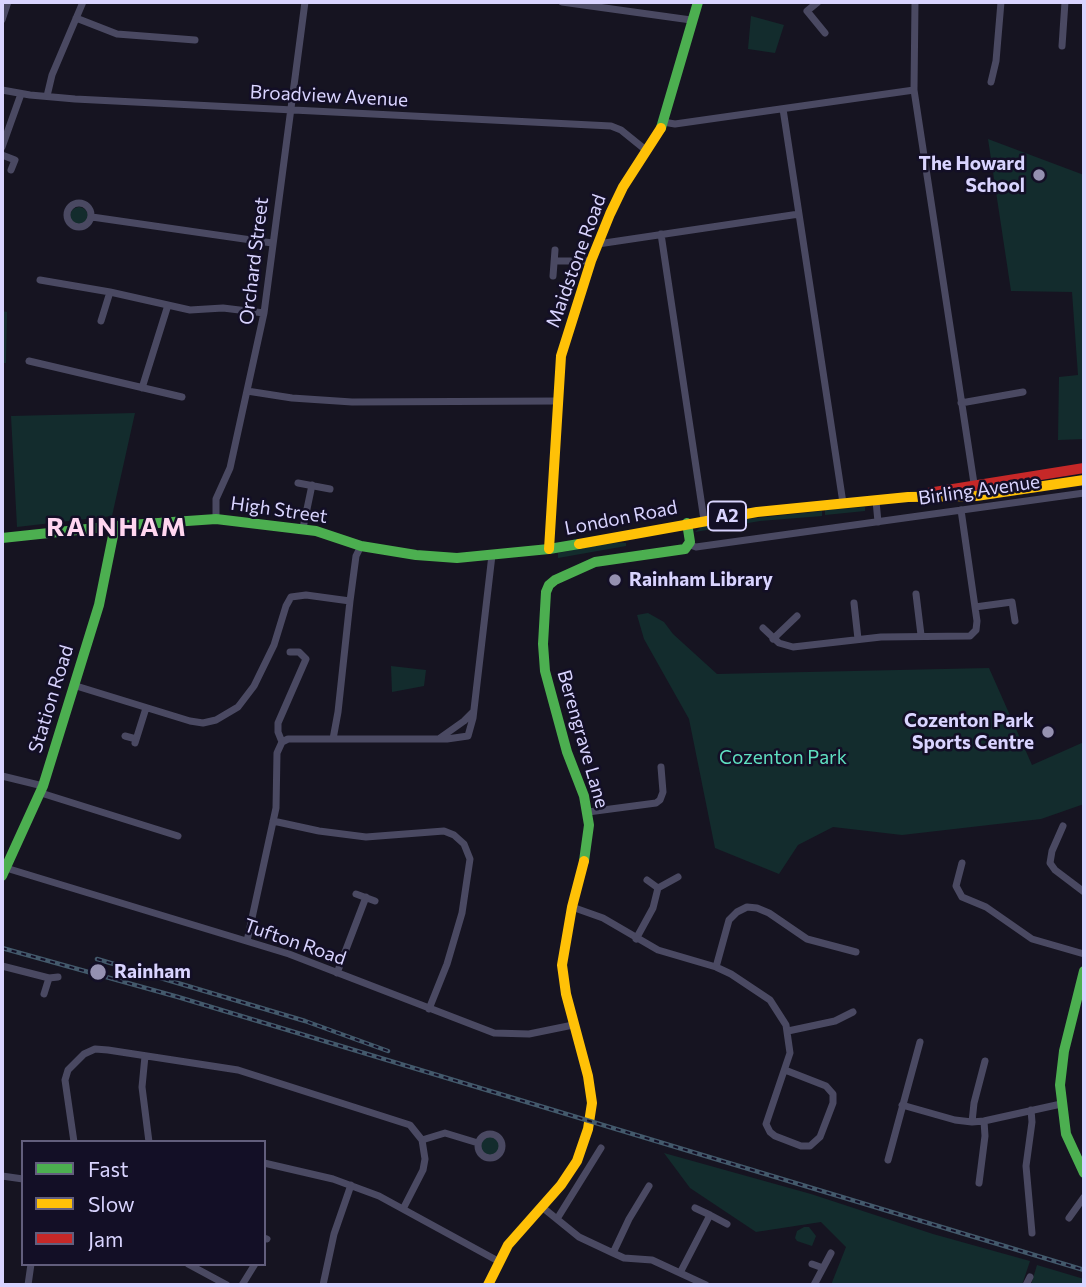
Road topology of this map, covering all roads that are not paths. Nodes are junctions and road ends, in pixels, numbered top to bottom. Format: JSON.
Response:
{"nodes":[{"id":1,"x":8,"y":2,"type":"edge"},
{"id":2,"x":83,"y":2,"type":"edge"},
{"id":3,"x":305,"y":2,"type":"edge"},
{"id":4,"x":562,"y":2,"type":"edge"},
{"id":5,"x":698,"y":2,"type":"edge"},
{"id":6,"x":818,"y":2,"type":"edge"},
{"id":7,"x":915,"y":2,"type":"edge"},
{"id":8,"x":1001,"y":2,"type":"edge"},
{"id":9,"x":1065,"y":2,"type":"edge"},
{"id":10,"x":76,"y":18,"type":"junction"},
{"id":11,"x":2,"y":20,"type":"edge"},
{"id":12,"x":691,"y":20,"type":"junction"},
{"id":13,"x":825,"y":33,"type":"dead end"},
{"id":14,"x":195,"y":40,"type":"dead end"},
{"id":15,"x":1062,"y":46,"type":"dead end"},
{"id":16,"x":991,"y":82,"type":"dead end"},
{"id":17,"x":2,"y":90,"type":"edge"},
{"id":18,"x":914,"y":90,"type":"junction"},
{"id":19,"x":22,"y":94,"type":"junction"},
{"id":20,"x":47,"y":96,"type":"junction"},
{"id":21,"x":783,"y":109,"type":"junction"},
{"id":22,"x":289,"y":110,"type":"junction"},
{"id":23,"x":663,"y":122,"type":"junction"},
{"id":24,"x":2,"y":147,"type":"edge"},
{"id":25,"x":647,"y":151,"type":"junction"},
{"id":26,"x":2,"y":155,"type":"edge"},
{"id":27,"x":12,"y":170,"type":"dead end"},
{"id":28,"x":799,"y":214,"type":"junction"},
{"id":29,"x":92,"y":217,"type":"dead end"},
{"id":30,"x":661,"y":234,"type":"junction"},
{"id":31,"x":272,"y":243,"type":"junction"},
{"id":32,"x":598,"y":244,"type":"junction"},
{"id":33,"x":555,"y":250,"type":"dead end"},
{"id":34,"x":555,"y":261,"type":"junction"},
{"id":35,"x":591,"y":261,"type":"junction"},
{"id":36,"x":553,"y":276,"type":"dead end"},
{"id":37,"x":45,"y":283,"type":"dead end"},
{"id":38,"x":110,"y":292,"type":"junction"},
{"id":39,"x":167,"y":305,"type":"junction"},
{"id":40,"x":264,"y":313,"type":"junction"},
{"id":41,"x":101,"y":321,"type":"dead end"},
{"id":42,"x":29,"y":361,"type":"dead end"},
{"id":43,"x":142,"y":388,"type":"junction"},
{"id":44,"x":247,"y":391,"type":"junction"},
{"id":45,"x":1023,"y":393,"type":"dead end"},
{"id":46,"x":182,"y":397,"type":"dead end"},
{"id":47,"x":557,"y":401,"type":"junction"},
{"id":48,"x":961,"y":403,"type":"junction"},
{"id":49,"x":1084,"y":468,"type":"edge"},
{"id":50,"x":1084,"y":481,"type":"edge"},
{"id":51,"x":298,"y":483,"type":"dead end"},
{"id":52,"x":312,"y":485,"type":"junction"},
{"id":53,"x":330,"y":489,"type":"dead end"},
{"id":54,"x":975,"y":490,"type":"junction"},
{"id":55,"x":1084,"y":493,"type":"edge"},
{"id":56,"x":876,"y":500,"type":"junction"},
{"id":57,"x":843,"y":503,"type":"junction"},
{"id":58,"x":961,"y":510,"type":"junction"},
{"id":59,"x":216,"y":519,"type":"junction"},
{"id":60,"x":704,"y":520,"type":"junction"},
{"id":61,"x":878,"y":522,"type":"junction"},
{"id":62,"x":687,"y":523,"type":"junction"},
{"id":63,"x":115,"y":526,"type":"junction"},
{"id":64,"x":303,"y":528,"type":"junction"},
{"id":65,"x":2,"y":538,"type":"edge"},
{"id":66,"x":690,"y":545,"type":"junction"},
{"id":67,"x":361,"y":546,"type":"junction"},
{"id":68,"x":549,"y":549,"type":"junction"},
{"id":69,"x":492,"y":555,"type":"junction"},
{"id":70,"x":549,"y":585,"type":"joint"},
{"id":71,"x":1011,"y":593,"type":"dead end"},
{"id":72,"x":916,"y":594,"type":"dead end"},
{"id":73,"x":350,"y":601,"type":"junction"},
{"id":74,"x":1012,"y":602,"type":"junction"},
{"id":75,"x":854,"y":603,"type":"dead end"},
{"id":76,"x":975,"y":607,"type":"junction"},
{"id":77,"x":797,"y":616,"type":"dead end"},
{"id":78,"x":1014,"y":621,"type":"dead end"},
{"id":79,"x":762,"y":628,"type":"dead end"},
{"id":80,"x":921,"y":635,"type":"junction"},
{"id":81,"x":773,"y":639,"type":"junction"},
{"id":82,"x":858,"y":639,"type":"junction"},
{"id":83,"x":290,"y":652,"type":"dead end"},
{"id":84,"x":73,"y":685,"type":"junction"},
{"id":85,"x":146,"y":708,"type":"junction"},
{"id":86,"x":473,"y":711,"type":"junction"},
{"id":87,"x":125,"y":736,"type":"dead end"},
{"id":88,"x":440,"y":738,"type":"junction"},
{"id":89,"x":333,"y":739,"type":"junction"},
{"id":90,"x":282,"y":742,"type":"junction"},
{"id":91,"x":651,"y":768,"type":"dead end"},
{"id":92,"x":2,"y":776,"type":"edge"},
{"id":93,"x":42,"y":790,"type":"junction"},
{"id":94,"x":588,"y":812,"type":"junction"},
{"id":95,"x":273,"y":821,"type":"junction"},
{"id":96,"x":1063,"y":826,"type":"dead end"},
{"id":97,"x":178,"y":836,"type":"dead end"},
{"id":98,"x":962,"y":863,"type":"dead end"},
{"id":99,"x":3,"y":871,"type":"edge"},
{"id":100,"x":678,"y":877,"type":"dead end"},
{"id":101,"x":647,"y":880,"type":"dead end"},
{"id":102,"x":658,"y":888,"type":"junction"},
{"id":103,"x":1084,"y":892,"type":"edge"},
{"id":104,"x":356,"y":894,"type":"dead end"},
{"id":105,"x":366,"y":897,"type":"junction"},
{"id":106,"x":375,"y":901,"type":"dead end"},
{"id":107,"x":572,"y":907,"type":"junction"},
{"id":108,"x":636,"y":939,"type":"junction"},
{"id":109,"x":247,"y":941,"type":"junction"},
{"id":110,"x":856,"y":953,"type":"dead end"},
{"id":111,"x":1084,"y":954,"type":"edge"},
{"id":112,"x":2,"y":966,"type":"edge"},
{"id":113,"x":716,"y":967,"type":"junction"},
{"id":114,"x":1084,"y":971,"type":"edge"},
{"id":115,"x":337,"y":973,"type":"junction"},
{"id":116,"x":44,"y":994,"type":"dead end"},
{"id":117,"x":429,"y":1010,"type":"junction"},
{"id":118,"x":853,"y":1013,"type":"dead end"},
{"id":119,"x":573,"y":1026,"type":"junction"},
{"id":120,"x":788,"y":1031,"type":"junction"},
{"id":121,"x":920,"y":1042,"type":"dead end"},
{"id":122,"x":145,"y":1056,"type":"junction"},
{"id":123,"x":985,"y":1061,"type":"dead end"},
{"id":124,"x":785,"y":1070,"type":"junction"},
{"id":125,"x":1061,"y":1104,"type":"junction"},
{"id":126,"x":902,"y":1105,"type":"junction"},
{"id":127,"x":1031,"y":1110,"type":"junction"},
{"id":128,"x":984,"y":1121,"type":"junction"},
{"id":129,"x":972,"y":1122,"type":"junction"},
{"id":130,"x":75,"y":1140,"type":"edge"},
{"id":131,"x":149,"y":1140,"type":"edge"},
{"id":132,"x":422,"y":1140,"type":"junction"},
{"id":133,"x":478,"y":1143,"type":"dead end"},
{"id":134,"x":601,"y":1148,"type":"dead end"},
{"id":135,"x":888,"y":1160,"type":"dead end"},
{"id":136,"x":266,"y":1163,"type":"edge"},
{"id":137,"x":1084,"y":1173,"type":"edge"},
{"id":138,"x":2,"y":1176,"type":"edge"},
{"id":139,"x":21,"y":1180,"type":"edge"},
{"id":140,"x":979,"y":1183,"type":"dead end"},
{"id":141,"x":351,"y":1185,"type":"junction"},
{"id":142,"x":649,"y":1186,"type":"dead end"},
{"id":143,"x":1084,"y":1197,"type":"edge"},
{"id":144,"x":542,"y":1206,"type":"junction"},
{"id":145,"x":695,"y":1208,"type":"dead end"},
{"id":146,"x":403,"y":1209,"type":"junction"},
{"id":147,"x":710,"y":1215,"type":"junction"},
{"id":148,"x":1069,"y":1218,"type":"dead end"},
{"id":149,"x":556,"y":1219,"type":"junction"},
{"id":150,"x":727,"y":1224,"type":"dead end"},
{"id":151,"x":1032,"y":1233,"type":"dead end"},
{"id":152,"x":612,"y":1253,"type":"junction"},
{"id":153,"x":831,"y":1253,"type":"dead end"},
{"id":154,"x":498,"y":1261,"type":"junction"},
{"id":155,"x":812,"y":1264,"type":"dead end"},
{"id":156,"x":31,"y":1266,"type":"edge"},
{"id":157,"x":192,"y":1266,"type":"edge"},
{"id":158,"x":254,"y":1266,"type":"edge"},
{"id":159,"x":823,"y":1268,"type":"junction"},
{"id":160,"x":680,"y":1273,"type":"junction"},
{"id":161,"x":1030,"y":1277,"type":"dead end"},
{"id":162,"x":28,"y":1285,"type":"edge"},
{"id":163,"x":227,"y":1285,"type":"edge"},
{"id":164,"x":242,"y":1285,"type":"edge"},
{"id":165,"x":323,"y":1285,"type":"edge"},
{"id":166,"x":488,"y":1285,"type":"edge"},
{"id":167,"x":706,"y":1285,"type":"edge"},
{"id":168,"x":814,"y":1285,"type":"edge"},
{"id":169,"x":1027,"y":1285,"type":"edge"}],
"edges":[{"from":1,"to":11,"type":"street"},
{"from":2,"to":10,"type":"street"},
{"from":3,"to":22,"type":"street","name":"Orchard Street"},
{"from":4,"to":12,"type":"street"},
{"from":5,"to":12,"type":"street","name":"Maidstone Road"},
{"from":6,"to":13,"type":"street"},
{"from":7,"to":18,"type":"street"},
{"from":8,"to":16,"type":"street"},
{"from":9,"to":15,"type":"street"},
{"from":10,"to":14,"type":"street"},
{"from":10,"to":20,"type":"street"},
{"from":12,"to":23,"type":"street","name":"Maidstone Road"},
{"from":17,"to":19,"type":"street","name":"Broadview Avenue"},
{"from":18,"to":21,"type":"street"},
{"from":18,"to":48,"type":"street"},
{"from":19,"to":20,"type":"street","name":"Broadview Avenue"},
{"from":19,"to":24,"type":"street"},
{"from":20,"to":22,"type":"street","name":"Broadview Avenue"},
{"from":21,"to":23,"type":"street"},
{"from":21,"to":28,"type":"street"},
{"from":22,"to":25,"type":"street","name":"Broadview Avenue"},
{"from":22,"to":31,"type":"street","name":"Orchard Street"},
{"from":23,"to":25,"type":"street","name":"Maidstone Road"},
{"from":25,"to":32,"type":"street","name":"Maidstone Road"},
{"from":26,"to":27,"type":"street"},
{"from":28,"to":30,"type":"street"},
{"from":28,"to":57,"type":"street"},
{"from":29,"to":31,"type":"street"},
{"from":30,"to":32,"type":"street"},
{"from":30,"to":60,"type":"street"},
{"from":31,"to":40,"type":"street","name":"Orchard Street"},
{"from":32,"to":35,"type":"street","name":"Maidstone Road"},
{"from":33,"to":34,"type":"street"},
{"from":34,"to":35,"type":"street"},
{"from":34,"to":36,"type":"street"},
{"from":35,"to":47,"type":"street","name":"Maidstone Road"},
{"from":37,"to":38,"type":"street"},
{"from":38,"to":39,"type":"street"},
{"from":38,"to":41,"type":"street"},
{"from":39,"to":40,"type":"street"},
{"from":39,"to":43,"type":"street"},
{"from":40,"to":44,"type":"street","name":"Orchard Street"},
{"from":42,"to":43,"type":"street"},
{"from":43,"to":46,"type":"street"},
{"from":44,"to":47,"type":"street"},
{"from":44,"to":59,"type":"street","name":"Orchard Street"},
{"from":45,"to":48,"type":"street"},
{"from":47,"to":68,"type":"street","name":"Maidstone Road"},
{"from":48,"to":54,"type":"street"},
{"from":49,"to":54,"type":"street","name":"London Road","number":"A2"},
{"from":50,"to":54,"type":"street","name":"London Road","number":"A2"},
{"from":51,"to":52,"type":"street"},
{"from":52,"to":53,"type":"street"},
{"from":52,"to":64,"type":"street"},
{"from":54,"to":56,"type":"street","name":"London Road","number":"A2"},
{"from":55,"to":58,"type":"street","name":"Birling Avenue"},
{"from":56,"to":57,"type":"street","name":"London Road","number":"A2"},
{"from":56,"to":61,"type":"street"},
{"from":57,"to":60,"type":"street","name":"London Road","number":"A2"},
{"from":58,"to":61,"type":"street","name":"Birling Avenue"},
{"from":58,"to":76,"type":"street"},
{"from":59,"to":63,"type":"street","name":"High Street","number":"A2"},
{"from":59,"to":64,"type":"street","name":"High Street","number":"A2"},
{"from":60,"to":62,"type":"street","name":"London Road","number":"A2"},
{"from":61,"to":66,"type":"street","name":"Birling Avenue"},
{"from":62,"to":66,"type":"street"},
{"from":62,"to":68,"type":"street","name":"London Road","number":"A2"},
{"from":63,"to":65,"type":"street","name":"High Street","number":"A2"},
{"from":63,"to":84,"type":"street","name":"Station Road"},
{"from":64,"to":67,"type":"street","name":"High Street","number":"A2"},
{"from":66,"to":70,"type":"street","name":"Birling Avenue"},
{"from":67,"to":69,"type":"street","name":"High Street","number":"A2"},
{"from":67,"to":73,"type":"street"},
{"from":68,"to":69,"type":"street","name":"High Street","number":"A2"},
{"from":69,"to":86,"type":"street"},
{"from":70,"to":94,"type":"street","name":"Berengrave Lane"},
{"from":71,"to":74,"type":"street"},
{"from":72,"to":80,"type":"street"},
{"from":73,"to":85,"type":"street"},
{"from":73,"to":89,"type":"street"},
{"from":74,"to":76,"type":"street"},
{"from":74,"to":78,"type":"street"},
{"from":75,"to":82,"type":"street"},
{"from":76,"to":80,"type":"street"},
{"from":77,"to":81,"type":"street"},
{"from":79,"to":81,"type":"street"},
{"from":80,"to":82,"type":"street"},
{"from":81,"to":82,"type":"street"},
{"from":83,"to":90,"type":"street"},
{"from":84,"to":85,"type":"street"},
{"from":84,"to":93,"type":"street","name":"Station Road"},
{"from":85,"to":87,"type":"street"},
{"from":86,"to":88,"type":"street"},
{"from":86,"to":88,"type":"street"},
{"from":88,"to":89,"type":"street"},
{"from":89,"to":90,"type":"street"},
{"from":90,"to":95,"type":"street"},
{"from":91,"to":94,"type":"street"},
{"from":92,"to":93,"type":"street"},
{"from":93,"to":97,"type":"street"},
{"from":93,"to":99,"type":"street","name":"Station Road"},
{"from":94,"to":107,"type":"street","name":"Berengrave Lane"},
{"from":95,"to":109,"type":"street"},
{"from":95,"to":117,"type":"street"},
{"from":96,"to":103,"type":"street"},
{"from":98,"to":111,"type":"street"},
{"from":99,"to":109,"type":"street","name":"Tufton Road"},
{"from":100,"to":102,"type":"street"},
{"from":101,"to":102,"type":"street"},
{"from":102,"to":108,"type":"street"},
{"from":104,"to":105,"type":"street"},
{"from":105,"to":106,"type":"street"},
{"from":105,"to":115,"type":"street"},
{"from":107,"to":108,"type":"street"},
{"from":107,"to":119,"type":"street","name":"Berengrave Lane"},
{"from":108,"to":113,"type":"street"},
{"from":109,"to":115,"type":"street","name":"Tufton Road"},
{"from":110,"to":113,"type":"street"},
{"from":112,"to":116,"type":"street"},
{"from":113,"to":120,"type":"street"},
{"from":114,"to":125,"type":"street"},
{"from":115,"to":117,"type":"street","name":"Tufton Road"},
{"from":117,"to":119,"type":"street","name":"Tufton Road"},
{"from":118,"to":120,"type":"street"},
{"from":119,"to":144,"type":"street","name":"Berengrave Lane"},
{"from":120,"to":124,"type":"street"},
{"from":121,"to":126,"type":"street"},
{"from":122,"to":130,"type":"street"},
{"from":122,"to":131,"type":"street"},
{"from":122,"to":132,"type":"street"},
{"from":123,"to":129,"type":"street"},
{"from":124,"to":124,"type":"street"},
{"from":125,"to":127,"type":"street"},
{"from":125,"to":137,"type":"street"},
{"from":126,"to":129,"type":"street"},
{"from":126,"to":135,"type":"street"},
{"from":127,"to":128,"type":"street"},
{"from":127,"to":151,"type":"street"},
{"from":128,"to":129,"type":"street"},
{"from":128,"to":140,"type":"street"},
{"from":132,"to":133,"type":"street"},
{"from":132,"to":146,"type":"street"},
{"from":134,"to":149,"type":"street"},
{"from":136,"to":141,"type":"street"},
{"from":138,"to":139,"type":"street"},
{"from":141,"to":146,"type":"street"},
{"from":141,"to":165,"type":"street"},
{"from":142,"to":152,"type":"street"},
{"from":143,"to":148,"type":"street"},
{"from":144,"to":149,"type":"street"},
{"from":144,"to":154,"type":"street","name":"Berengrave Lane"},
{"from":145,"to":147,"type":"street"},
{"from":146,"to":154,"type":"street"},
{"from":147,"to":150,"type":"street"},
{"from":147,"to":160,"type":"street"},
{"from":149,"to":152,"type":"street"},
{"from":152,"to":160,"type":"street"},
{"from":153,"to":159,"type":"street"},
{"from":154,"to":166,"type":"street","name":"Berengrave Lane"},
{"from":155,"to":159,"type":"street"},
{"from":156,"to":162,"type":"street"},
{"from":157,"to":163,"type":"street"},
{"from":158,"to":164,"type":"street"},
{"from":159,"to":168,"type":"street"},
{"from":160,"to":167,"type":"street"},
{"from":161,"to":169,"type":"street"}]}
